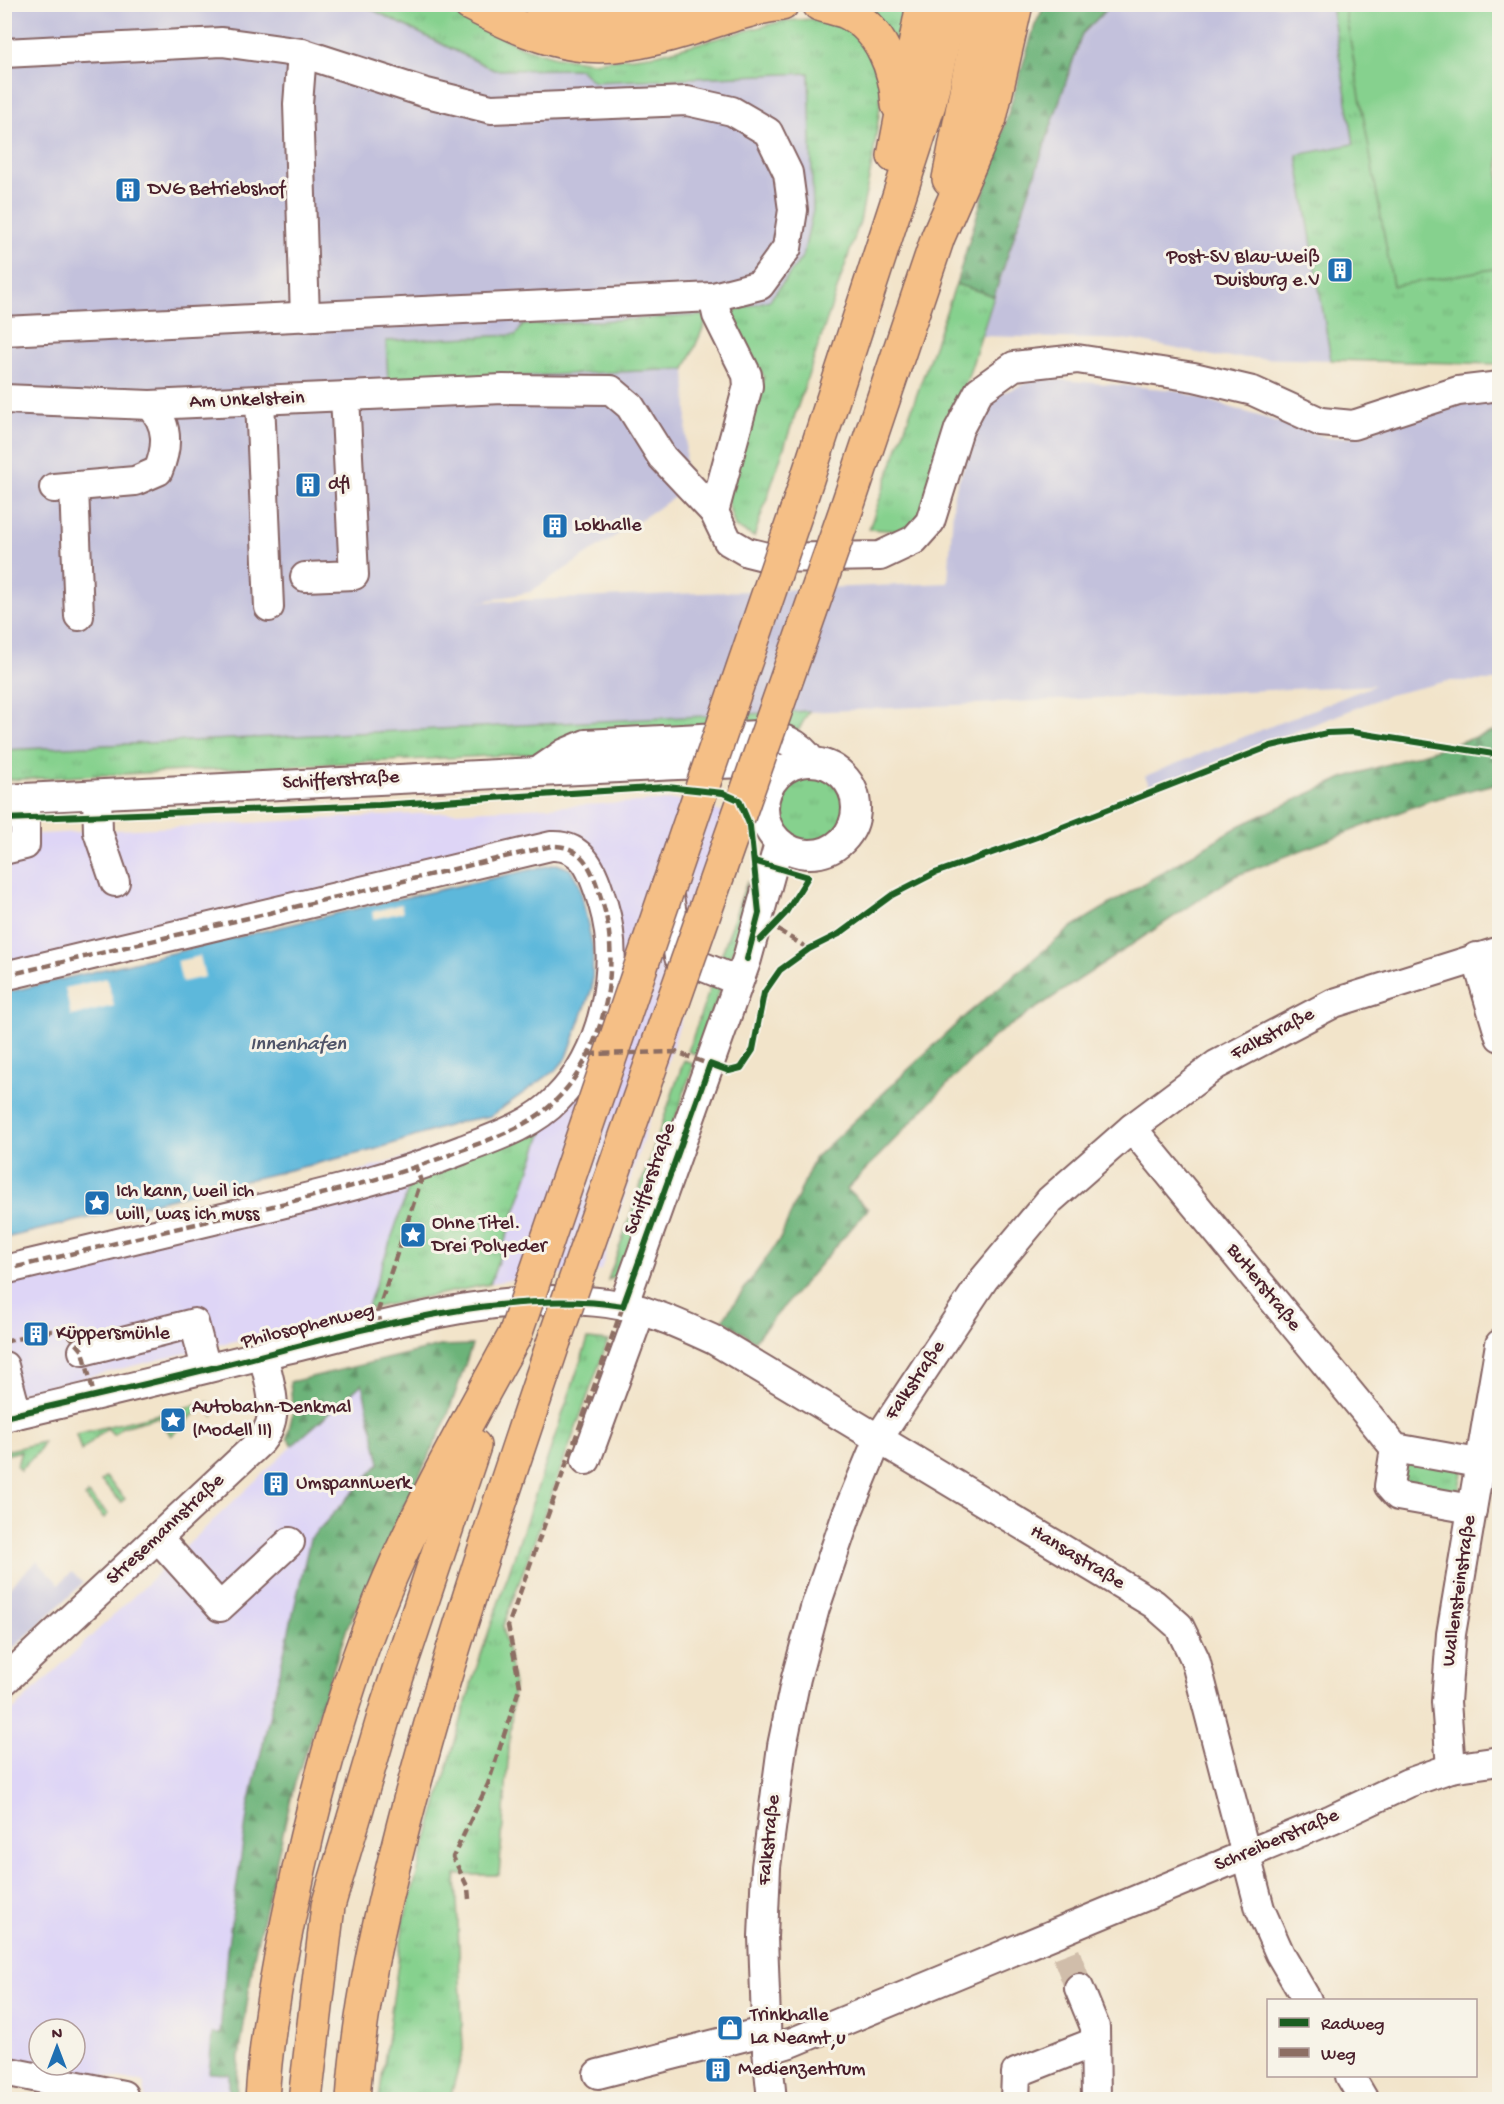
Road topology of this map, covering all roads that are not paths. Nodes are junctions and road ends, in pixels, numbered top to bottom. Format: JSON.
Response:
{"nodes":[{"id":1,"x":470,"y":4,"type":"edge"},
{"id":2,"x":540,"y":4,"type":"edge"},
{"id":3,"x":688,"y":4,"type":"edge"},
{"id":4,"x":782,"y":4,"type":"edge"},
{"id":5,"x":819,"y":4,"type":"edge"},
{"id":6,"x":923,"y":4,"type":"edge"},
{"id":7,"x":951,"y":4,"type":"edge"},
{"id":8,"x":983,"y":4,"type":"edge"},
{"id":9,"x":1017,"y":9,"type":"edge"},
{"id":10,"x":4,"y":53,"type":"edge"},
{"id":11,"x":302,"y":53,"type":"junction"},
{"id":12,"x":899,"y":128,"type":"junction"},
{"id":13,"x":938,"y":237,"type":"junction"},
{"id":14,"x":877,"y":259,"type":"junction"},
{"id":15,"x":713,"y":297,"type":"junction"},
{"id":16,"x":305,"y":317,"type":"junction"},
{"id":17,"x":4,"y":331,"type":"edge"},
{"id":18,"x":1500,"y":386,"type":"edge"},
{"id":19,"x":345,"y":396,"type":"junction"},
{"id":20,"x":4,"y":399,"type":"edge"},
{"id":21,"x":260,"y":400,"type":"junction"},
{"id":22,"x":150,"y":405,"type":"junction"},
{"id":23,"x":714,"y":512,"type":"junction"},
{"id":24,"x":305,"y":577,"type":"dead end"},
{"id":25,"x":269,"y":607,"type":"dead end"},
{"id":26,"x":79,"y":616,"type":"dead end"},
{"id":27,"x":812,"y":762,"type":"junction"},
{"id":28,"x":677,"y":765,"type":"junction"},
{"id":29,"x":539,"y":770,"type":"junction"},
{"id":30,"x":783,"y":770,"type":"junction"},
{"id":31,"x":97,"y":795,"type":"junction"},
{"id":32,"x":765,"y":795,"type":"junction"},
{"id":33,"x":15,"y":798,"type":"edge"},
{"id":34,"x":678,"y":821,"type":"dead end"},
{"id":35,"x":779,"y":843,"type":"junction"},
{"id":36,"x":4,"y":850,"type":"edge"},
{"id":37,"x":806,"y":855,"type":"junction"},
{"id":38,"x":115,"y":882,"type":"dead end"},
{"id":39,"x":1488,"y":954,"type":"edge"},
{"id":40,"x":743,"y":970,"type":"junction"},
{"id":41,"x":4,"y":976,"type":"edge"},
{"id":42,"x":1500,"y":1037,"type":"edge"},
{"id":43,"x":1132,"y":1128,"type":"junction"},
{"id":44,"x":4,"y":1270,"type":"edge"},
{"id":45,"x":632,"y":1308,"type":"junction"},
{"id":46,"x":515,"y":1335,"type":"junction"},
{"id":47,"x":140,"y":1336,"type":"junction"},
{"id":48,"x":1500,"y":1344,"type":"edge"},
{"id":49,"x":83,"y":1351,"type":"dead end"},
{"id":50,"x":263,"y":1355,"type":"junction"},
{"id":51,"x":4,"y":1366,"type":"edge"},
{"id":52,"x":206,"y":1368,"type":"junction"},
{"id":53,"x":151,"y":1382,"type":"junction"},
{"id":54,"x":11,"y":1416,"type":"edge"},
{"id":55,"x":878,"y":1439,"type":"junction"},
{"id":56,"x":1395,"y":1448,"type":"junction"},
{"id":57,"x":586,"y":1460,"type":"dead end"},
{"id":58,"x":1490,"y":1465,"type":"edge"},
{"id":59,"x":1472,"y":1509,"type":"junction"},
{"id":60,"x":158,"y":1538,"type":"junction"},
{"id":61,"x":290,"y":1542,"type":"dead end"},
{"id":62,"x":4,"y":1681,"type":"edge"},
{"id":63,"x":1500,"y":1761,"type":"edge"},
{"id":64,"x":1451,"y":1768,"type":"junction"},
{"id":65,"x":1246,"y":1855,"type":"junction"},
{"id":66,"x":1079,"y":1988,"type":"tunnel mouth"},
{"id":67,"x":1306,"y":1999,"type":"edge"},
{"id":68,"x":767,"y":2041,"type":"junction"},
{"id":69,"x":1095,"y":2042,"type":"junction"},
{"id":70,"x":4,"y":2071,"type":"edge"},
{"id":71,"x":598,"y":2074,"type":"dead end"},
{"id":72,"x":1351,"y":2077,"type":"edge"},
{"id":73,"x":123,"y":2097,"type":"edge"},
{"id":74,"x":262,"y":2100,"type":"edge"},
{"id":75,"x":305,"y":2100,"type":"edge"},
{"id":76,"x":353,"y":2100,"type":"edge"},
{"id":77,"x":772,"y":2100,"type":"edge"},
{"id":78,"x":1015,"y":2100,"type":"edge"},
{"id":79,"x":1096,"y":2100,"type":"edge"},
{"id":80,"x":1364,"y":2100,"type":"edge"}],
"edges":[{"from":1,"to":4,"type":"highway"},
{"from":2,"to":3,"type":"highway"},
{"from":5,"to":12,"type":"highway"},
{"from":6,"to":12,"type":"highway"},
{"from":7,"to":14,"type":"highway"},
{"from":8,"to":13,"type":"highway"},
{"from":9,"to":13,"type":"highway"},
{"from":10,"to":11,"type":"street"},
{"from":11,"to":15,"type":"street"},
{"from":11,"to":16,"type":"street"},
{"from":12,"to":14,"type":"highway"},
{"from":13,"to":76,"type":"highway","bridge":true},
{"from":14,"to":46,"type":"highway","bridge":true},
{"from":15,"to":16,"type":"street"},
{"from":15,"to":23,"type":"street"},
{"from":16,"to":17,"type":"street"},
{"from":18,"to":23,"type":"street"},
{"from":19,"to":21,"type":"street","name":"Am Unkelstein"},
{"from":19,"to":23,"type":"street","name":"Am Unkelstein"},
{"from":19,"to":24,"type":"street"},
{"from":20,"to":22,"type":"street","name":"Am Unkelstein"},
{"from":21,"to":22,"type":"street","name":"Am Unkelstein"},
{"from":21,"to":25,"type":"street"},
{"from":22,"to":26,"type":"street","name":"Am Unkelstein"},
{"from":27,"to":29,"type":"street"},
{"from":27,"to":30,"type":"street","name":"Schifferstraße"},
{"from":27,"to":37,"type":"street"},
{"from":28,"to":29,"type":"street","name":"Schifferstraße"},
{"from":28,"to":30,"type":"street","name":"Schifferstraße"},
{"from":28,"to":32,"type":"street","name":"Schifferstraße"},
{"from":29,"to":31,"type":"street","name":"Schifferstraße"},
{"from":30,"to":32,"type":"street"},
{"from":31,"to":33,"type":"street","name":"Schifferstraße"},
{"from":31,"to":38,"type":"street"},
{"from":32,"to":35,"type":"street"},
{"from":33,"to":36,"type":"street"},
{"from":34,"to":40,"type":"street"},
{"from":35,"to":37,"type":"street"},
{"from":35,"to":40,"type":"street","name":"Schifferstraße"},
{"from":37,"to":40,"type":"street","name":"Schifferstraße"},
{"from":39,"to":42,"type":"street"},
{"from":39,"to":43,"type":"street","name":"Falkstraße"},
{"from":40,"to":45,"type":"street","name":"Schifferstraße"},
{"from":41,"to":44,"type":"street"},
{"from":43,"to":55,"type":"street","name":"Falkstraße"},
{"from":43,"to":56,"type":"street","name":"Butlerstraße"},
{"from":45,"to":50,"type":"street","name":"Philosophenweg"},
{"from":45,"to":55,"type":"street","name":"Hansastraße"},
{"from":45,"to":57,"type":"street","name":"Schifferstraße"},
{"from":46,"to":74,"type":"highway"},
{"from":46,"to":75,"type":"highway"},
{"from":47,"to":49,"type":"street"},
{"from":47,"to":52,"type":"street"},
{"from":47,"to":53,"type":"street"},
{"from":48,"to":58,"type":"street","name":"Wallensteinstraße"},
{"from":50,"to":52,"type":"street","name":"Philosophenweg"},
{"from":50,"to":60,"type":"street","name":"Stresemannstraße"},
{"from":51,"to":54,"type":"street"},
{"from":52,"to":53,"type":"street","name":"Philosophenweg"},
{"from":53,"to":54,"type":"street","name":"Philosophenweg"},
{"from":55,"to":65,"type":"street","name":"Hansastraße"},
{"from":55,"to":68,"type":"street","name":"Falkstraße"},
{"from":56,"to":58,"type":"street"},
{"from":56,"to":59,"type":"street"},
{"from":58,"to":59,"type":"street","name":"Wallensteinstraße"},
{"from":59,"to":64,"type":"street","name":"Wallensteinstraße"},
{"from":60,"to":61,"type":"street"},
{"from":60,"to":62,"type":"street","name":"Stresemannstraße"},
{"from":63,"to":64,"type":"street","name":"Schreiberstraße"},
{"from":64,"to":65,"type":"street","name":"Schreiberstraße"},
{"from":65,"to":67,"type":"street","name":"Hansastraße"},
{"from":65,"to":68,"type":"street","name":"Schreiberstraße"},
{"from":66,"to":69,"type":"street"},
{"from":68,"to":71,"type":"street","name":"Schreiberstraße"},
{"from":68,"to":77,"type":"street","name":"Falkstraße"},
{"from":69,"to":78,"type":"street"},
{"from":69,"to":79,"type":"street"},
{"from":70,"to":73,"type":"street"},
{"from":72,"to":80,"type":"street"}]}
